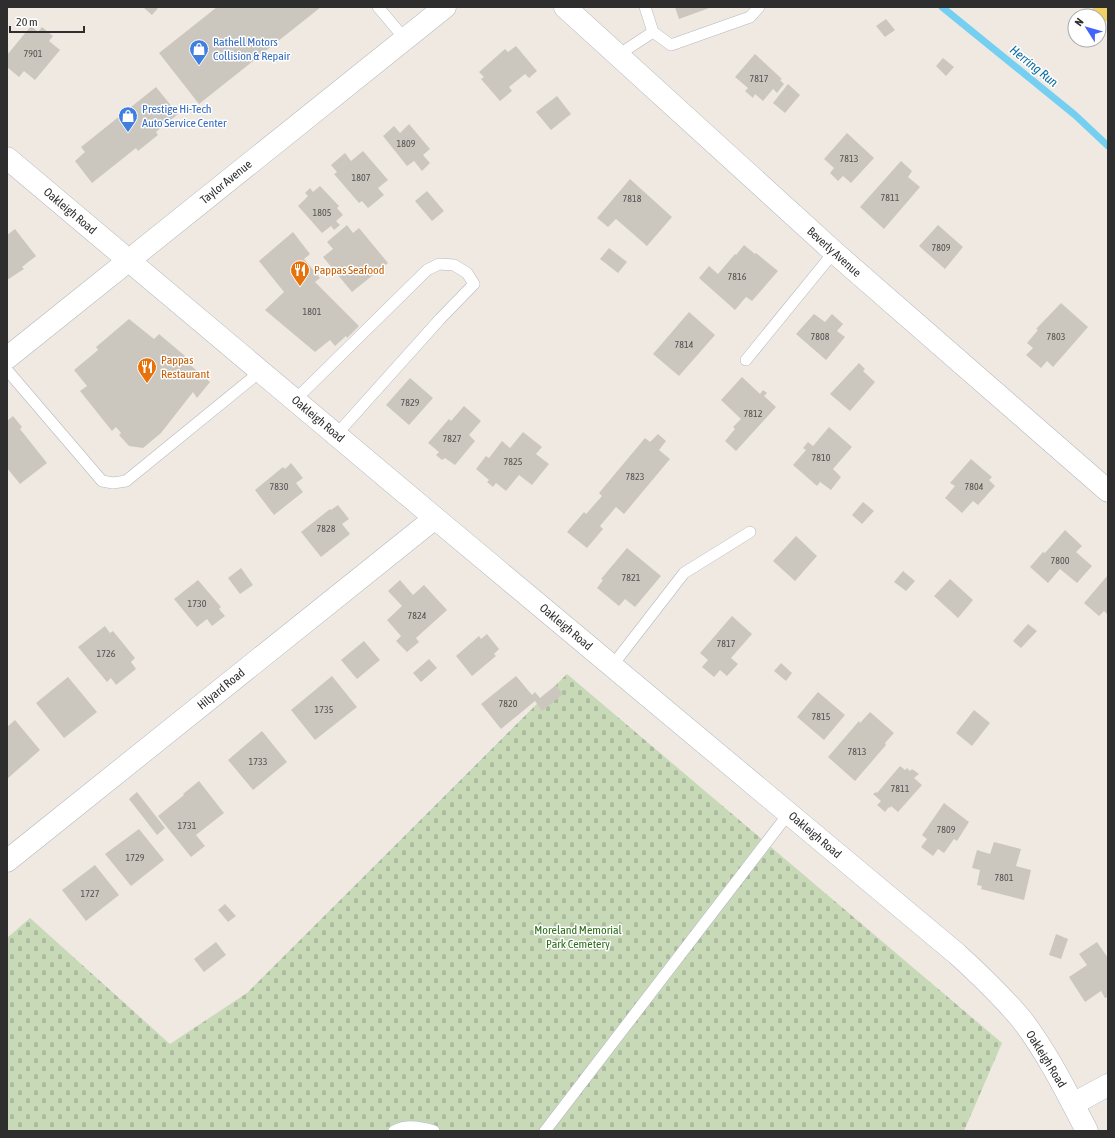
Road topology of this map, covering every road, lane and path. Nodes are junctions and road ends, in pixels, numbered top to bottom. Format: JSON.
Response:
{"nodes":[{"id":1,"x":378,"y":7,"type":"edge"},
{"id":2,"x":445,"y":7,"type":"edge"},
{"id":3,"x":565,"y":7,"type":"edge"},
{"id":4,"x":645,"y":7,"type":"edge"},
{"id":5,"x":759,"y":7,"type":"edge"},
{"id":6,"x":1104,"y":7,"type":"edge"},
{"id":7,"x":1108,"y":10,"type":"edge"},
{"id":8,"x":653,"y":32,"type":"junction"},
{"id":9,"x":405,"y":39,"type":"junction"},
{"id":10,"x":618,"y":55,"type":"junction"},
{"id":11,"x":7,"y":158,"type":"edge"},
{"id":12,"x":834,"y":252,"type":"junction"},
{"id":13,"x":129,"y":260,"type":"junction"},
{"id":14,"x":7,"y":358,"type":"edge"},
{"id":15,"x":746,"y":360,"type":"dead end"},
{"id":16,"x":7,"y":370,"type":"edge"},
{"id":17,"x":261,"y":371,"type":"junction"},
{"id":18,"x":295,"y":400,"type":"junction"},
{"id":19,"x":336,"y":435,"type":"junction"},
{"id":20,"x":1108,"y":491,"type":"edge"},
{"id":21,"x":435,"y":518,"type":"junction"},
{"id":22,"x":750,"y":532,"type":"dead end"},
{"id":23,"x":612,"y":666,"type":"junction"},
{"id":24,"x":789,"y":812,"type":"junction"},
{"id":25,"x":7,"y":861,"type":"edge"},
{"id":26,"x":1108,"y":1085,"type":"edge"},
{"id":27,"x":1073,"y":1104,"type":"junction"},
{"id":28,"x":394,"y":1131,"type":"edge"},
{"id":29,"x":434,"y":1131,"type":"edge"},
{"id":30,"x":545,"y":1131,"type":"edge"},
{"id":31,"x":1087,"y":1131,"type":"edge"}],
"edges":[{"from":1,"to":9,"type":"lane"},
{"from":2,"to":9,"type":"street","name":"Taylor Avenue"},
{"from":3,"to":10,"type":"street","name":"Beverly Avenue"},
{"from":4,"to":8,"type":"lane"},
{"from":5,"to":8,"type":"lane"},
{"from":6,"to":7,"type":"main road"},
{"from":8,"to":10,"type":"lane"},
{"from":9,"to":13,"type":"street","name":"Taylor Avenue"},
{"from":10,"to":12,"type":"street","name":"Beverly Avenue"},
{"from":11,"to":13,"type":"street","name":"Oakleigh Road"},
{"from":12,"to":15,"type":"lane"},
{"from":12,"to":20,"type":"street","name":"Beverly Avenue"},
{"from":13,"to":14,"type":"street","name":"Taylor Avenue"},
{"from":13,"to":17,"type":"street","name":"Oakleigh Road"},
{"from":16,"to":17,"type":"lane"},
{"from":17,"to":18,"type":"street","name":"Oakleigh Road"},
{"from":18,"to":19,"type":"street","name":"Oakleigh Road"},
{"from":18,"to":19,"type":"lane"},
{"from":19,"to":21,"type":"street","name":"Oakleigh Road"},
{"from":21,"to":23,"type":"street","name":"Oakleigh Road"},
{"from":21,"to":25,"type":"street","name":"Hilyard Road"},
{"from":22,"to":23,"type":"lane"},
{"from":23,"to":24,"type":"street","name":"Oakleigh Road"},
{"from":24,"to":27,"type":"street","name":"Oakleigh Road"},
{"from":24,"to":30,"type":"lane"},
{"from":26,"to":27,"type":"street"},
{"from":27,"to":31,"type":"street","name":"Oakleigh Road"},
{"from":28,"to":29,"type":"lane"}]}
